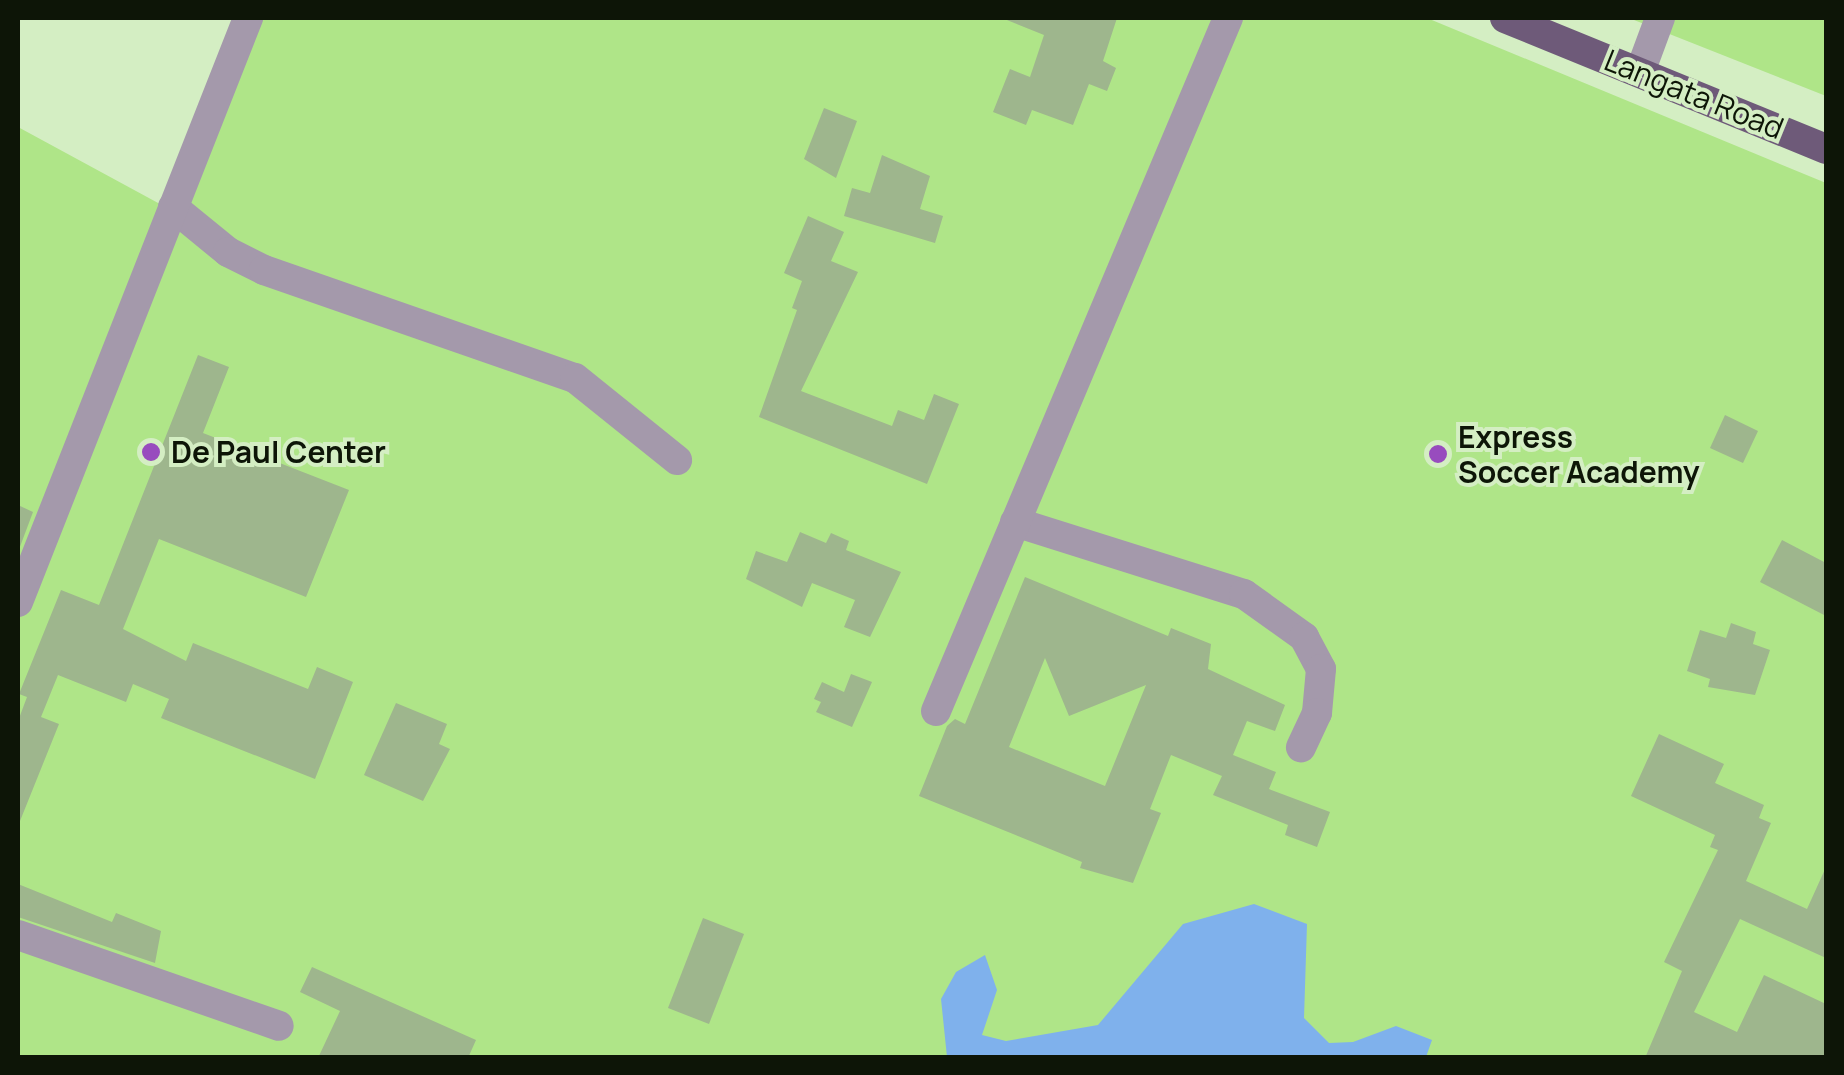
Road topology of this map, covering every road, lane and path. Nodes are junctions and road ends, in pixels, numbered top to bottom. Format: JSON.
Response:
{"nodes":[{"id":1,"x":248,"y":18,"type":"edge"},
{"id":2,"x":1228,"y":18,"type":"edge"},
{"id":3,"x":1505,"y":18,"type":"edge"},
{"id":4,"x":1660,"y":18,"type":"edge"},
{"id":5,"x":1640,"y":72,"type":"junction"},
{"id":6,"x":1826,"y":149,"type":"edge"},
{"id":7,"x":173,"y":207,"type":"junction"},
{"id":8,"x":677,"y":460,"type":"dead end"},
{"id":9,"x":1015,"y":522,"type":"junction"},
{"id":10,"x":18,"y":602,"type":"edge"},
{"id":11,"x":936,"y":710,"type":"dead end"},
{"id":12,"x":1301,"y":748,"type":"dead end"},
{"id":13,"x":18,"y":935,"type":"edge"},
{"id":14,"x":279,"y":1026,"type":"dead end"}],
"edges":[{"from":1,"to":7,"type":"street"},
{"from":2,"to":9,"type":"street"},
{"from":3,"to":5,"type":"main road","name":"Langata Road"},
{"from":4,"to":5,"type":"street"},
{"from":5,"to":6,"type":"main road","name":"Langata Road"},
{"from":7,"to":8,"type":"street"},
{"from":7,"to":10,"type":"street"},
{"from":9,"to":11,"type":"street"},
{"from":9,"to":12,"type":"street"},
{"from":13,"to":14,"type":"street"}]}
